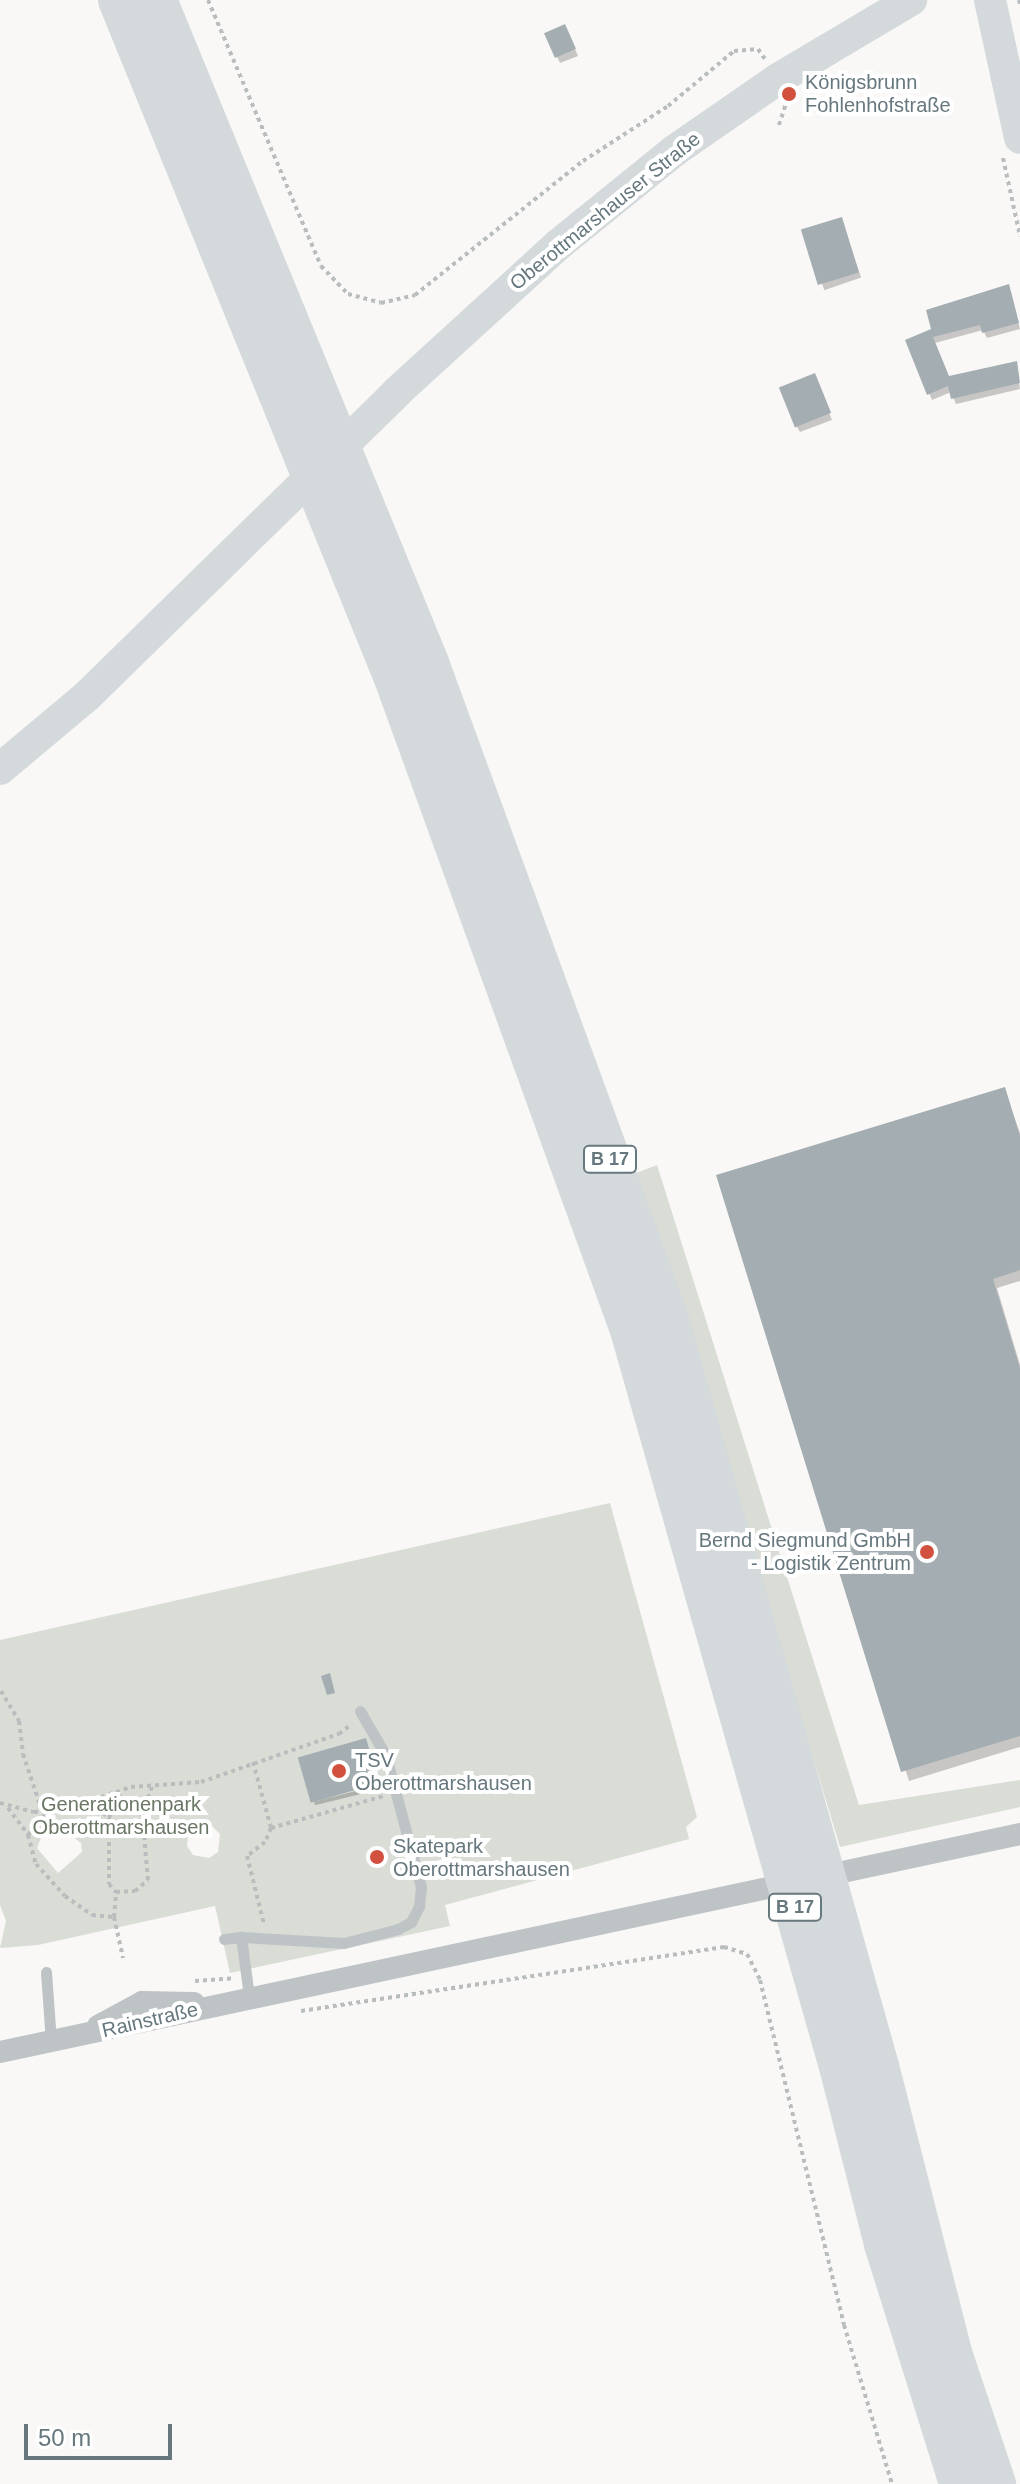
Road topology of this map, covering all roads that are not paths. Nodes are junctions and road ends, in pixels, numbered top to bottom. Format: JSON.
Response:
{"nodes":[{"id":1,"x":119,"y":0,"type":"edge"},
{"id":2,"x":156,"y":0,"type":"edge"},
{"id":3,"x":911,"y":0,"type":"edge"},
{"id":4,"x":990,"y":0,"type":"edge"},
{"id":5,"x":1020,"y":138,"type":"edge"},
{"id":6,"x":0,"y":769,"type":"edge"},
{"id":7,"x":360,"y":1711,"type":"road end"},
{"id":8,"x":1020,"y":1834,"type":"edge"},
{"id":9,"x":241,"y":1937,"type":"junction"},
{"id":10,"x":224,"y":1939,"type":"dead end"},
{"id":11,"x":46,"y":1972,"type":"dead end"},
{"id":12,"x":249,"y":1996,"type":"junction"},
{"id":13,"x":51,"y":2042,"type":"junction"},
{"id":14,"x":0,"y":2052,"type":"edge"},
{"id":15,"x":960,"y":2484,"type":"edge"},
{"id":16,"x":995,"y":2484,"type":"edge"}],
"edges":[{"from":1,"to":15,"type":"highway","number":"B 17"},
{"from":2,"to":16,"type":"highway","number":"B 17"},
{"from":3,"to":6,"type":"street","name":"Oberottmarshauser Straße"},
{"from":4,"to":5,"type":"street"},
{"from":7,"to":9,"type":"lane"},
{"from":8,"to":12,"type":"street","name":"Rainstraße"},
{"from":9,"to":10,"type":"lane"},
{"from":9,"to":12,"type":"lane"},
{"from":11,"to":13,"type":"lane"},
{"from":12,"to":13,"type":"street","name":"Rainstraße"},
{"from":13,"to":14,"type":"street","name":"Rainstraße"}]}
